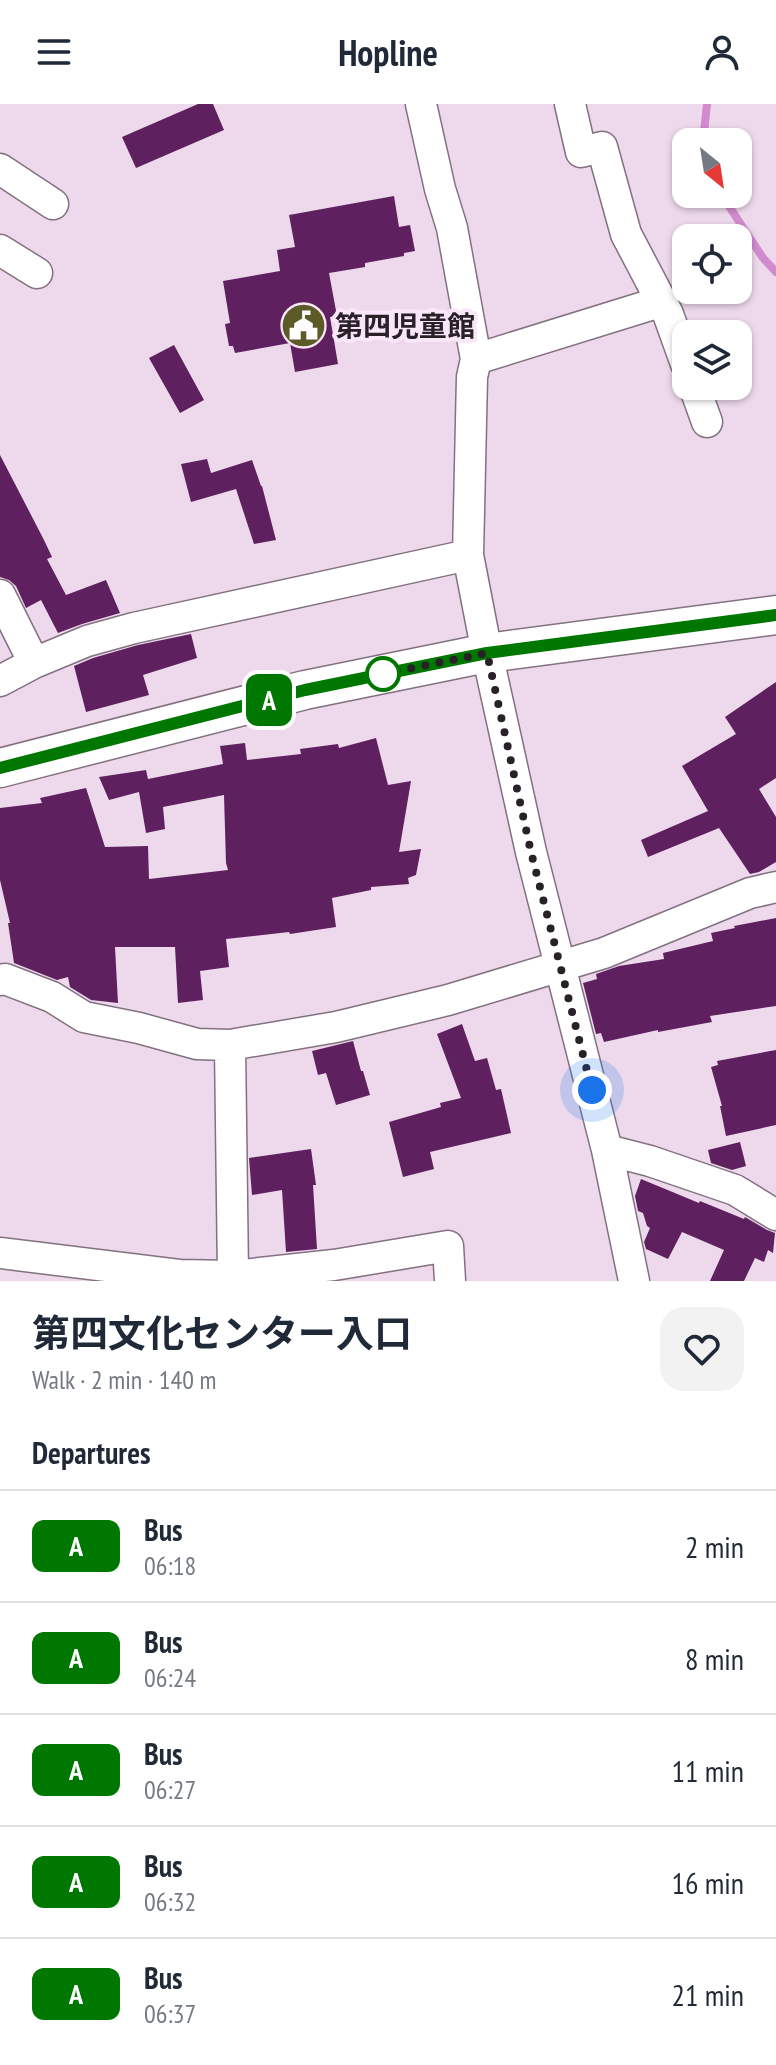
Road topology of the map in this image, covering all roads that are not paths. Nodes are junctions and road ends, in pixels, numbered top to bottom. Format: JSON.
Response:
{"nodes":[{"id":1,"x":421,"y":104,"type":"edge"},
{"id":2,"x":570,"y":104,"type":"edge"},
{"id":3,"x":0,"y":169,"type":"edge"},
{"id":4,"x":53,"y":204,"type":"dead end"},
{"id":5,"x":0,"y":250,"type":"edge"},
{"id":6,"x":37,"y":273,"type":"dead end"},
{"id":7,"x":660,"y":302,"type":"junction"},
{"id":8,"x":672,"y":325,"type":"edge"},
{"id":9,"x":476,"y":359,"type":"junction"},
{"id":10,"x":699,"y":400,"type":"edge"},
{"id":11,"x":707,"y":422,"type":"dead end"},
{"id":12,"x":468,"y":555,"type":"junction"},
{"id":13,"x":0,"y":595,"type":"edge"},
{"id":14,"x":776,"y":615,"type":"edge"},
{"id":15,"x":487,"y":653,"type":"junction"},
{"id":16,"x":34,"y":663,"type":"junction"},
{"id":17,"x":0,"y":681,"type":"edge"},
{"id":18,"x":0,"y":768,"type":"edge"},
{"id":19,"x":776,"y":887,"type":"edge"},
{"id":20,"x":559,"y":965,"type":"junction"},
{"id":21,"x":0,"y":980,"type":"edge"},
{"id":22,"x":230,"y":1045,"type":"junction"},
{"id":23,"x":607,"y":1150,"type":"junction"},
{"id":24,"x":776,"y":1215,"type":"edge"},
{"id":25,"x":0,"y":1253,"type":"edge"},
{"id":26,"x":233,"y":1276,"type":"junction"},
{"id":27,"x":450,"y":1281,"type":"edge"},
{"id":28,"x":634,"y":1281,"type":"edge"}],
"edges":[{"from":1,"to":9,"type":"street"},
{"from":2,"to":7,"type":"street"},
{"from":3,"to":4,"type":"street"},
{"from":5,"to":6,"type":"street"},
{"from":7,"to":8,"type":"street"},
{"from":7,"to":9,"type":"street"},
{"from":9,"to":12,"type":"street"},
{"from":10,"to":11,"type":"street"},
{"from":12,"to":15,"type":"street"},
{"from":12,"to":16,"type":"street"},
{"from":13,"to":16,"type":"street"},
{"from":14,"to":15,"type":"street"},
{"from":15,"to":18,"type":"street"},
{"from":15,"to":20,"type":"street"},
{"from":16,"to":17,"type":"street"},
{"from":19,"to":20,"type":"street"},
{"from":20,"to":22,"type":"street"},
{"from":20,"to":23,"type":"street"},
{"from":21,"to":22,"type":"street"},
{"from":22,"to":26,"type":"street"},
{"from":23,"to":24,"type":"street"},
{"from":23,"to":28,"type":"street"},
{"from":25,"to":26,"type":"street"},
{"from":26,"to":27,"type":"street"}]}
